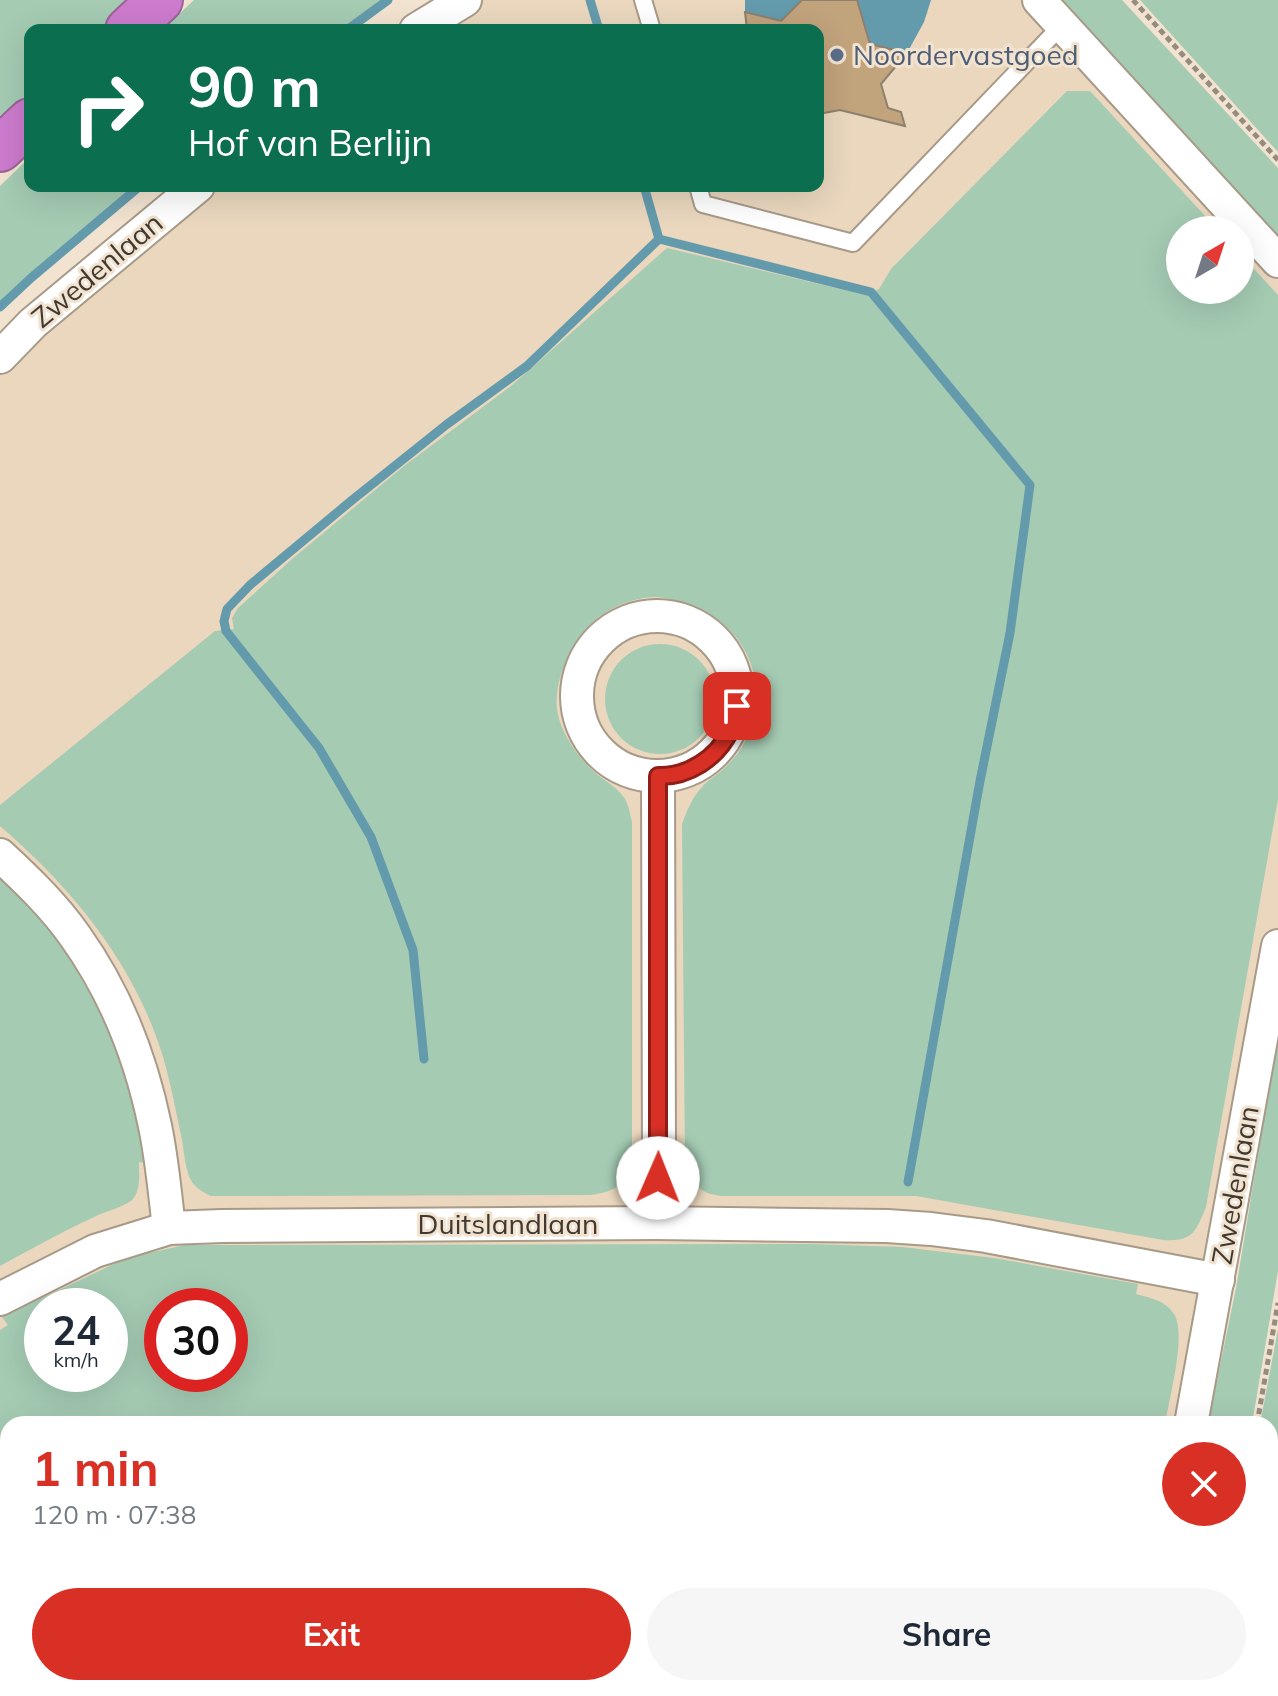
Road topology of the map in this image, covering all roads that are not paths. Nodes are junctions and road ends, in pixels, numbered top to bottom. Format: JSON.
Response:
{"nodes":[{"id":1,"x":160,"y":0,"type":"edge"},
{"id":2,"x":465,"y":0,"type":"edge"},
{"id":3,"x":643,"y":0,"type":"edge"},
{"id":4,"x":1039,"y":0,"type":"edge"},
{"id":5,"x":134,"y":24,"type":"edge"},
{"id":6,"x":426,"y":24,"type":"edge"},
{"id":7,"x":650,"y":24,"type":"edge"},
{"id":8,"x":1062,"y":25,"type":"junction"},
{"id":9,"x":24,"y":127,"type":"edge"},
{"id":10,"x":0,"y":149,"type":"edge"},
{"id":11,"x":191,"y":192,"type":"edge"},
{"id":12,"x":700,"y":192,"type":"edge"},
{"id":13,"x":1278,"y":261,"type":"edge"},
{"id":14,"x":0,"y":357,"type":"edge"},
{"id":15,"x":658,"y":776,"type":"junction"},
{"id":16,"x":0,"y":855,"type":"edge"},
{"id":17,"x":1278,"y":946,"type":"edge"},
{"id":18,"x":656,"y":1223,"type":"junction"},
{"id":19,"x":169,"y":1228,"type":"junction"},
{"id":20,"x":1218,"y":1280,"type":"junction"},
{"id":21,"x":0,"y":1299,"type":"edge"},
{"id":22,"x":1192,"y":1416,"type":"edge"}],
"edges":[{"from":1,"to":5,"type":"highway"},
{"from":2,"to":6,"type":"street"},
{"from":3,"to":7,"type":"lane"},
{"from":4,"to":8,"type":"street"},
{"from":8,"to":12,"type":"lane"},
{"from":8,"to":13,"type":"street"},
{"from":9,"to":10,"type":"highway"},
{"from":11,"to":14,"type":"street","name":"Zwedenlaan"},
{"from":15,"to":15,"type":"street"},
{"from":15,"to":18,"type":"street"},
{"from":16,"to":19,"type":"street"},
{"from":17,"to":20,"type":"street","name":"Zwedenlaan"},
{"from":18,"to":19,"type":"street","name":"Duitslandlaan"},
{"from":18,"to":20,"type":"street","name":"Duitslandlaan"},
{"from":19,"to":21,"type":"street","name":"Duitslandlaan"},
{"from":20,"to":22,"type":"street","name":"Zwedenlaan"}]}
